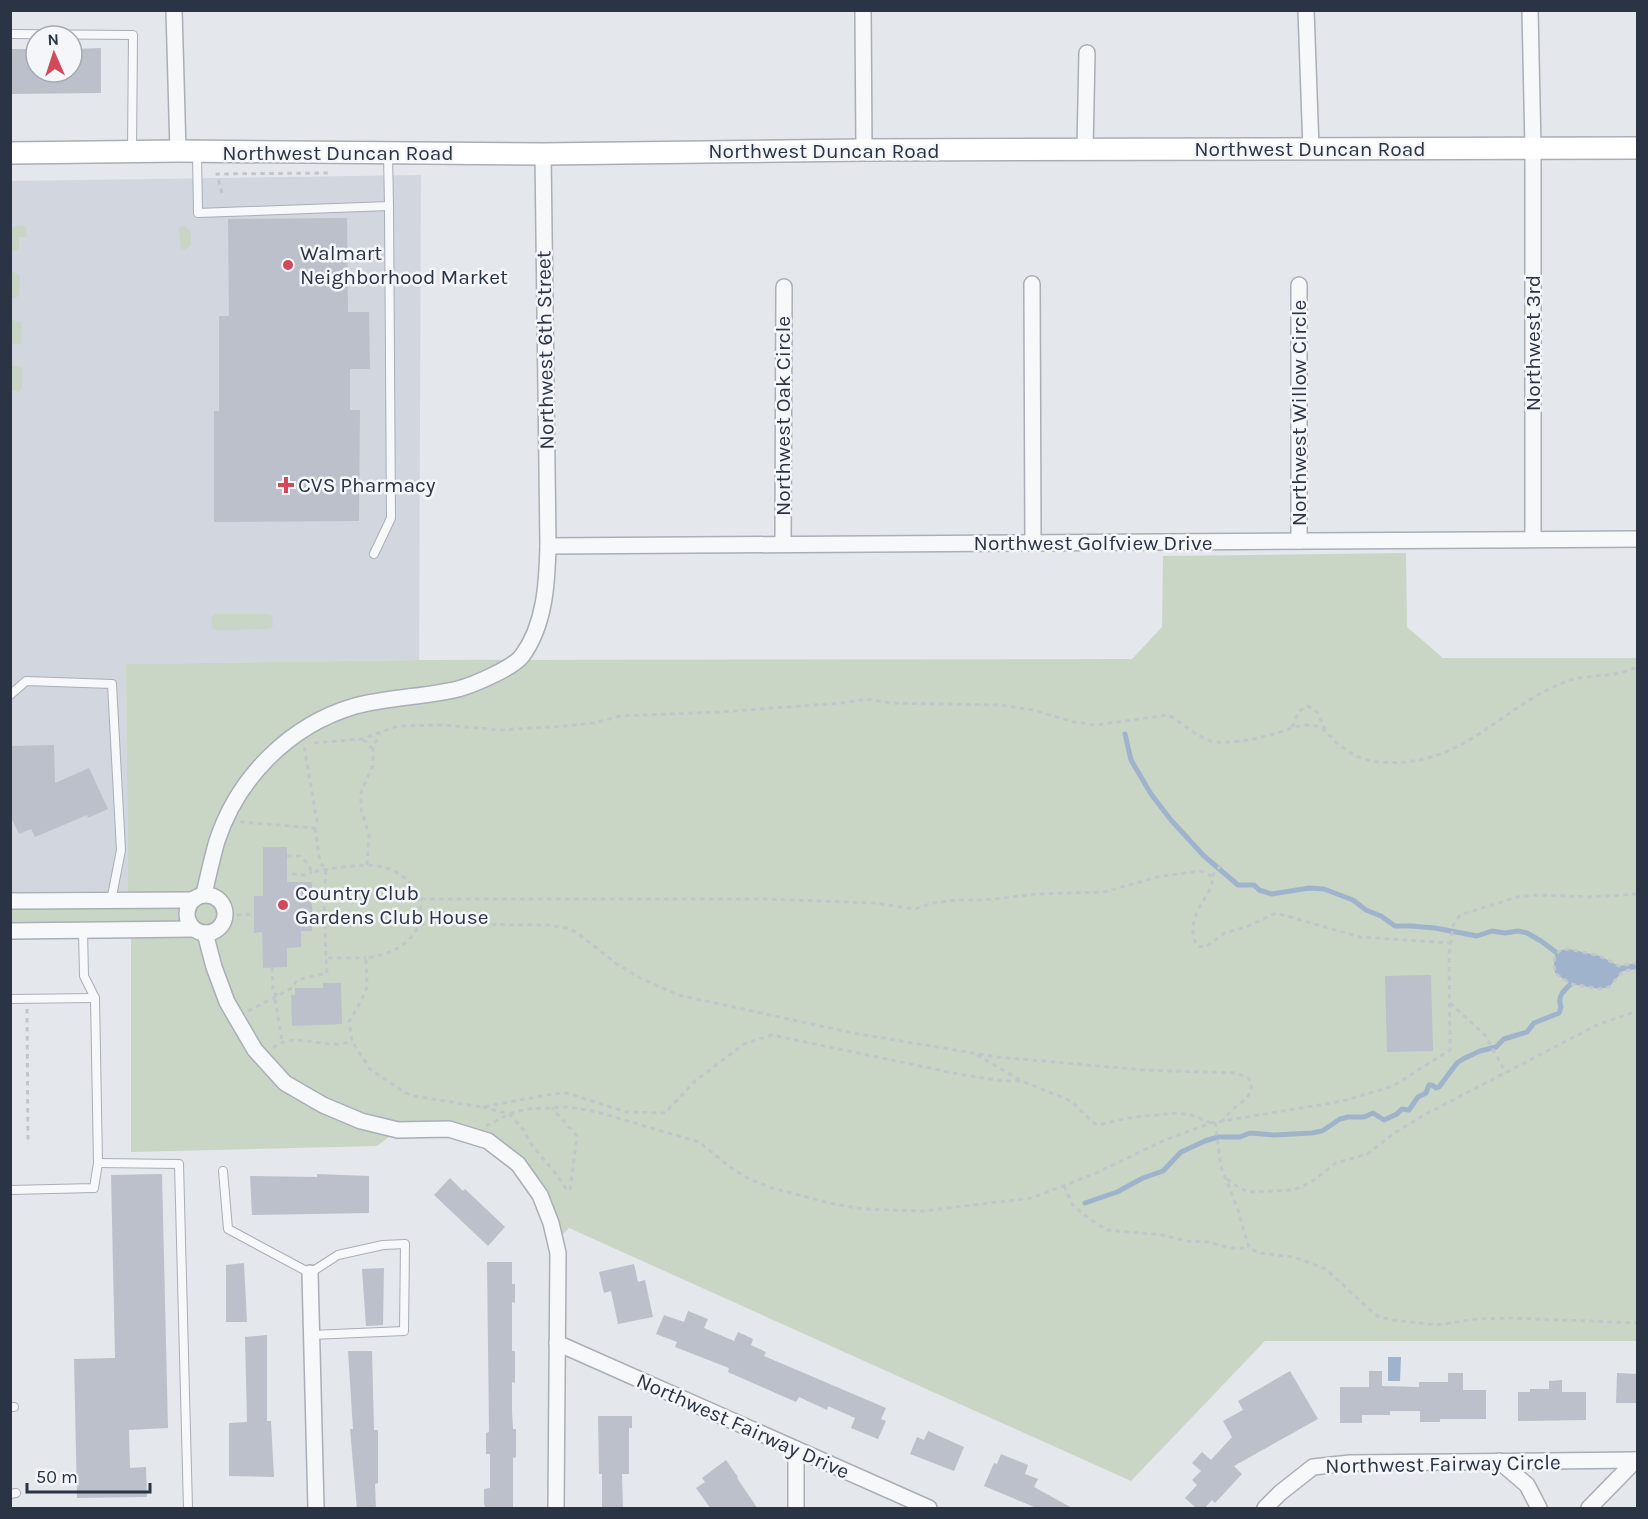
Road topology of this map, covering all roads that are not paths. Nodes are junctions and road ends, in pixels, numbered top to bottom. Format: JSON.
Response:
{"nodes":[{"id":1,"x":174,"y":10,"type":"edge"},
{"id":2,"x":863,"y":10,"type":"edge"},
{"id":3,"x":1306,"y":10,"type":"edge"},
{"id":4,"x":1530,"y":10,"type":"edge"},
{"id":5,"x":10,"y":34,"type":"edge"},
{"id":6,"x":1088,"y":53,"type":"dead end"},
{"id":7,"x":1533,"y":148,"type":"junction"},
{"id":8,"x":1638,"y":148,"type":"edge"},
{"id":9,"x":1085,"y":149,"type":"junction"},
{"id":10,"x":1311,"y":149,"type":"junction"},
{"id":11,"x":864,"y":150,"type":"junction"},
{"id":12,"x":132,"y":152,"type":"junction"},
{"id":13,"x":188,"y":152,"type":"junction"},
{"id":14,"x":10,"y":153,"type":"edge"},
{"id":15,"x":388,"y":153,"type":"junction"},
{"id":16,"x":543,"y":154,"type":"junction"},
{"id":17,"x":389,"y":206,"type":"junction"},
{"id":18,"x":1032,"y":284,"type":"dead end"},
{"id":19,"x":1299,"y":285,"type":"dead end"},
{"id":20,"x":784,"y":287,"type":"dead end"},
{"id":21,"x":1533,"y":539,"type":"junction"},
{"id":22,"x":1638,"y":539,"type":"edge"},
{"id":23,"x":1299,"y":541,"type":"junction"},
{"id":24,"x":1033,"y":543,"type":"junction"},
{"id":25,"x":783,"y":544,"type":"junction"},
{"id":26,"x":548,"y":546,"type":"junction"},
{"id":27,"x":374,"y":554,"type":"dead end"},
{"id":28,"x":10,"y":695,"type":"edge"},
{"id":29,"x":198,"y":897,"type":"junction"},
{"id":30,"x":10,"y":901,"type":"edge"},
{"id":31,"x":111,"y":901,"type":"junction"},
{"id":32,"x":82,"y":930,"type":"junction"},
{"id":33,"x":10,"y":931,"type":"edge"},
{"id":34,"x":199,"y":931,"type":"junction"},
{"id":35,"x":95,"y":998,"type":"junction"},
{"id":36,"x":10,"y":999,"type":"edge"},
{"id":37,"x":98,"y":1163,"type":"junction"},
{"id":38,"x":223,"y":1171,"type":"dead end"},
{"id":39,"x":10,"y":1190,"type":"edge"},
{"id":40,"x":310,"y":1273,"type":"junction"},
{"id":41,"x":311,"y":1335,"type":"junction"},
{"id":42,"x":557,"y":1343,"type":"junction"},
{"id":43,"x":796,"y":1449,"type":"junction"},
{"id":44,"x":1499,"y":1461,"type":"junction"},
{"id":45,"x":188,"y":1509,"type":"edge"},
{"id":46,"x":316,"y":1509,"type":"edge"},
{"id":47,"x":556,"y":1509,"type":"edge"},
{"id":48,"x":796,"y":1509,"type":"edge"},
{"id":49,"x":929,"y":1509,"type":"edge"},
{"id":50,"x":1265,"y":1509,"type":"edge"},
{"id":51,"x":1539,"y":1509,"type":"edge"},
{"id":52,"x":1589,"y":1509,"type":"edge"}],
"edges":[{"from":1,"to":13,"type":"street"},
{"from":2,"to":11,"type":"street"},
{"from":3,"to":10,"type":"street"},
{"from":4,"to":7,"type":"street","name":"Northwest 3rd"},
{"from":5,"to":12,"type":"lane"},
{"from":6,"to":9,"type":"street"},
{"from":7,"to":8,"type":"street","name":"Northwest Duncan Road"},
{"from":7,"to":10,"type":"street","name":"Northwest Duncan Road"},
{"from":7,"to":21,"type":"street","name":"Northwest 3rd"},
{"from":9,"to":10,"type":"street","name":"Northwest Duncan Road"},
{"from":9,"to":11,"type":"street","name":"Northwest Duncan Road"},
{"from":11,"to":16,"type":"street","name":"Northwest Duncan Road"},
{"from":12,"to":13,"type":"street","name":"Northwest Duncan Road"},
{"from":12,"to":14,"type":"street","name":"Northwest Duncan Road"},
{"from":13,"to":15,"type":"street","name":"Northwest Duncan Road"},
{"from":13,"to":17,"type":"lane"},
{"from":15,"to":16,"type":"street","name":"Northwest Duncan Road"},
{"from":15,"to":17,"type":"lane"},
{"from":16,"to":26,"type":"street","name":"Northwest 6th Street"},
{"from":17,"to":27,"type":"lane"},
{"from":18,"to":24,"type":"street"},
{"from":19,"to":23,"type":"street","name":"Northwest Willow Circle"},
{"from":20,"to":25,"type":"street","name":"Northwest Oak Circle"},
{"from":21,"to":22,"type":"street","name":"Northwest Golfview Drive"},
{"from":21,"to":23,"type":"street","name":"Northwest Golfview Drive"},
{"from":23,"to":24,"type":"street","name":"Northwest Golfview Drive"},
{"from":24,"to":25,"type":"street","name":"Northwest Golfview Drive"},
{"from":25,"to":26,"type":"street","name":"Northwest Golfview Drive"},
{"from":26,"to":29,"type":"street","name":"Northwest 6th Street"},
{"from":28,"to":31,"type":"lane"},
{"from":29,"to":31,"type":"street"},
{"from":29,"to":34,"type":"street"},
{"from":29,"to":34,"type":"street"},
{"from":30,"to":31,"type":"street"},
{"from":32,"to":33,"type":"street"},
{"from":32,"to":34,"type":"street"},
{"from":32,"to":35,"type":"lane"},
{"from":34,"to":42,"type":"street"},
{"from":35,"to":36,"type":"lane"},
{"from":35,"to":37,"type":"lane"},
{"from":37,"to":39,"type":"lane"},
{"from":37,"to":45,"type":"lane"},
{"from":38,"to":40,"type":"lane"},
{"from":40,"to":41,"type":"street"},
{"from":40,"to":41,"type":"lane"},
{"from":41,"to":46,"type":"street"},
{"from":42,"to":43,"type":"street","name":"Northwest Fairway Drive"},
{"from":42,"to":47,"type":"street"},
{"from":43,"to":48,"type":"street"},
{"from":43,"to":49,"type":"street","name":"Northwest Fairway Drive"},
{"from":44,"to":50,"type":"street","name":"Northwest Fairway Circle"},
{"from":44,"to":51,"type":"street"},
{"from":44,"to":52,"type":"street","name":"Northwest Fairway Circle"}]}
